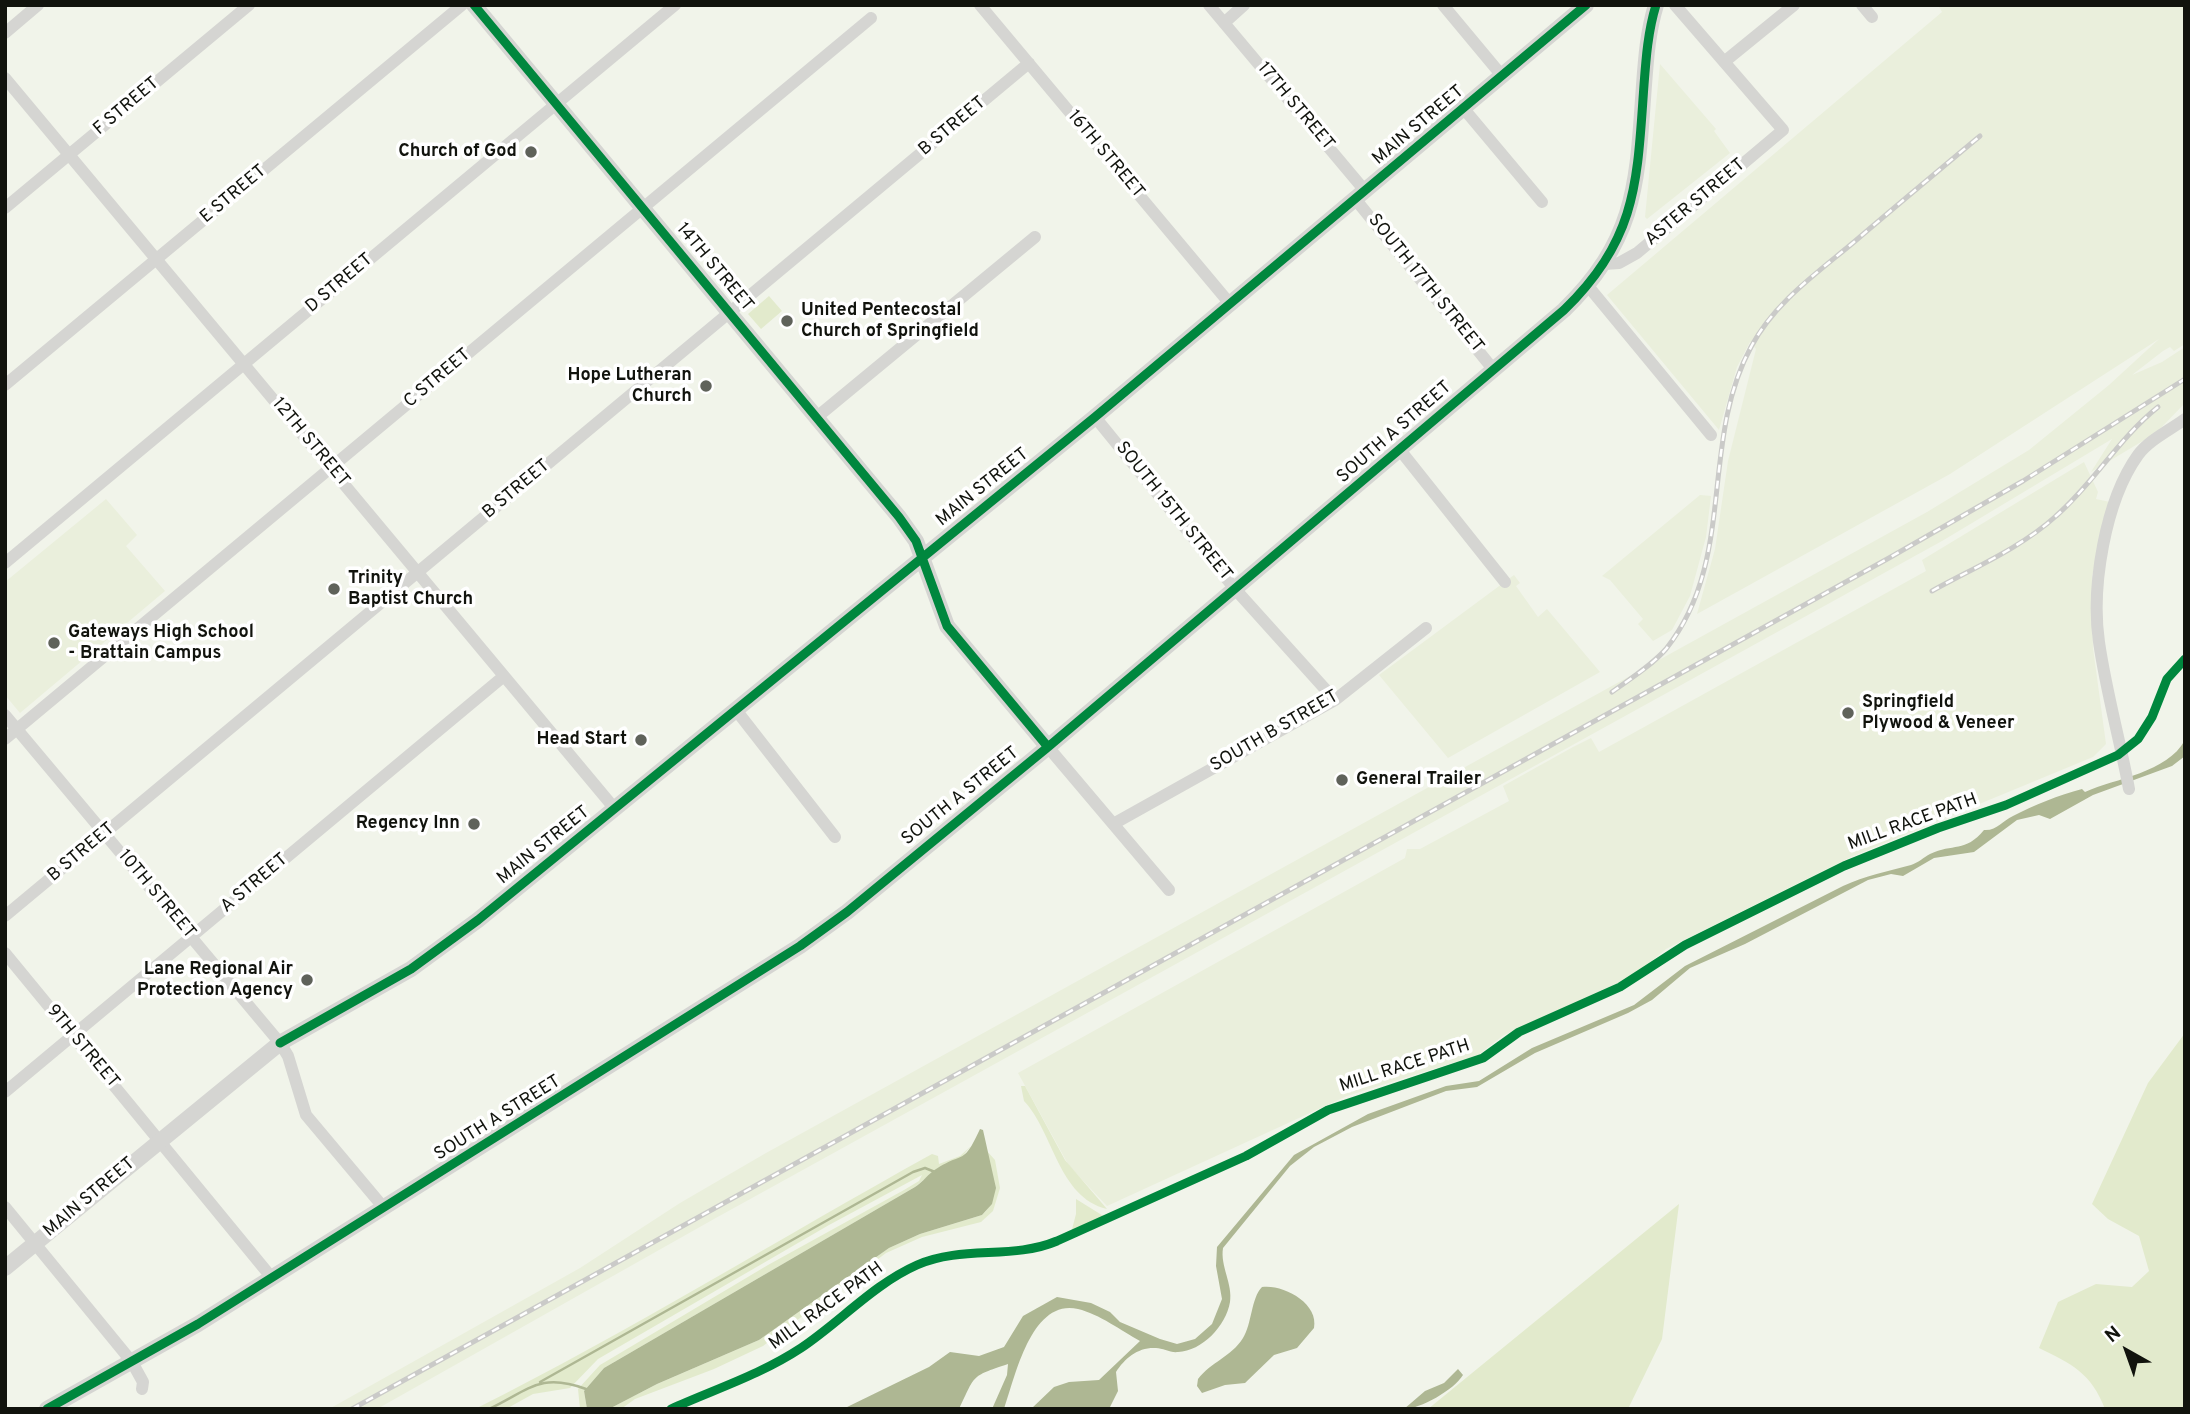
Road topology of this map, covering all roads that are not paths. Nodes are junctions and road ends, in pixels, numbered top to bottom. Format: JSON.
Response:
{"nodes":[{"id":1,"x":38,"y":5,"type":"edge"},
{"id":2,"x":249,"y":5,"type":"edge"},
{"id":3,"x":462,"y":5,"type":"edge"},
{"id":4,"x":474,"y":5,"type":"edge"},
{"id":5,"x":676,"y":5,"type":"edge"},
{"id":6,"x":980,"y":5,"type":"edge"},
{"id":7,"x":1209,"y":5,"type":"edge"},
{"id":8,"x":1244,"y":5,"type":"edge"},
{"id":9,"x":1443,"y":5,"type":"edge"},
{"id":10,"x":1586,"y":5,"type":"edge"},
{"id":11,"x":1656,"y":5,"type":"edge"},
{"id":12,"x":1675,"y":5,"type":"edge"},
{"id":13,"x":1794,"y":5,"type":"edge"},
{"id":14,"x":1862,"y":5,"type":"edge"},
{"id":15,"x":1872,"y":17,"type":"dead end"},
{"id":16,"x":871,"y":18,"type":"dead end"},
{"id":17,"x":1224,"y":23,"type":"junction"},
{"id":18,"x":5,"y":33,"type":"edge"},
{"id":19,"x":1724,"y":62,"type":"junction"},
{"id":20,"x":1029,"y":63,"type":"junction"},
{"id":21,"x":1503,"y":76,"type":"junction"},
{"id":22,"x":5,"y":78,"type":"edge"},
{"id":23,"x":556,"y":104,"type":"junction"},
{"id":24,"x":1464,"y":109,"type":"junction"},
{"id":25,"x":69,"y":155,"type":"junction"},
{"id":26,"x":1361,"y":196,"type":"junction"},
{"id":27,"x":1542,"y":202,"type":"dead end"},
{"id":28,"x":5,"y":208,"type":"edge"},
{"id":29,"x":643,"y":208,"type":"junction"},
{"id":30,"x":1035,"y":237,"type":"dead end"},
{"id":31,"x":156,"y":260,"type":"junction"},
{"id":32,"x":1604,"y":264,"type":"junction"},
{"id":33,"x":1588,"y":286,"type":"junction"},
{"id":34,"x":1231,"y":305,"type":"junction"},
{"id":35,"x":730,"y":313,"type":"junction"},
{"id":36,"x":244,"y":365,"type":"junction"},
{"id":37,"x":1493,"y":369,"type":"junction"},
{"id":38,"x":5,"y":385,"type":"edge"},
{"id":39,"x":817,"y":416,"type":"junction"},
{"id":40,"x":1095,"y":417,"type":"junction"},
{"id":41,"x":2185,"y":419,"type":"edge"},
{"id":42,"x":1711,"y":435,"type":"dead end"},
{"id":43,"x":1400,"y":450,"type":"junction"},
{"id":44,"x":331,"y":468,"type":"junction"},
{"id":45,"x":922,"y":557,"type":"junction"},
{"id":46,"x":5,"y":563,"type":"edge"},
{"id":47,"x":418,"y":573,"type":"junction"},
{"id":48,"x":1505,"y":582,"type":"dead end"},
{"id":49,"x":1235,"y":589,"type":"junction"},
{"id":50,"x":1426,"y":628,"type":"dead end"},
{"id":51,"x":504,"y":676,"type":"junction"},
{"id":52,"x":1335,"y":700,"type":"junction"},
{"id":53,"x":736,"y":710,"type":"junction"},
{"id":54,"x":5,"y":715,"type":"edge"},
{"id":55,"x":17,"y":729,"type":"junction"},
{"id":56,"x":5,"y":739,"type":"edge"},
{"id":57,"x":1048,"y":747,"type":"junction"},
{"id":58,"x":2129,"y":789,"type":"dead end"},
{"id":59,"x":615,"y":808,"type":"junction"},
{"id":60,"x":1115,"y":823,"type":"junction"},
{"id":61,"x":105,"y":834,"type":"junction"},
{"id":62,"x":835,"y":837,"type":"dead end"},
{"id":63,"x":1169,"y":890,"type":"dead end"},
{"id":64,"x":5,"y":916,"type":"edge"},
{"id":65,"x":191,"y":937,"type":"junction"},
{"id":66,"x":5,"y":953,"type":"edge"},
{"id":67,"x":73,"y":1036,"type":"junction"},
{"id":68,"x":280,"y":1043,"type":"junction"},
{"id":69,"x":5,"y":1092,"type":"edge"},
{"id":70,"x":159,"y":1140,"type":"junction"},
{"id":71,"x":5,"y":1208,"type":"edge"},
{"id":72,"x":384,"y":1208,"type":"junction"},
{"id":73,"x":35,"y":1243,"type":"junction"},
{"id":74,"x":5,"y":1268,"type":"edge"},
{"id":75,"x":272,"y":1278,"type":"junction"},
{"id":76,"x":132,"y":1362,"type":"junction"},
{"id":77,"x":142,"y":1389,"type":"dead end"},
{"id":78,"x":47,"y":1409,"type":"edge"}],
"edges":[{"from":1,"to":18,"type":"street"},
{"from":2,"to":25,"type":"street","name":"F STREET"},
{"from":3,"to":31,"type":"street","name":"E STREET"},
{"from":4,"to":23,"type":"main road","name":"14TH STREET"},
{"from":5,"to":23,"type":"street","name":"D STREET"},
{"from":6,"to":20,"type":"street","name":"16TH STREET"},
{"from":7,"to":17,"type":"street","name":"17TH STREET"},
{"from":8,"to":17,"type":"street"},
{"from":9,"to":21,"type":"street"},
{"from":10,"to":21,"type":"main road","name":"MAIN STREET"},
{"from":11,"to":32,"type":"main road","name":"SOUTH A STREET"},
{"from":12,"to":19,"type":"street"},
{"from":13,"to":19,"type":"street"},
{"from":14,"to":15,"type":"street"},
{"from":16,"to":29,"type":"street","name":"C STREET"},
{"from":17,"to":26,"type":"street","name":"17TH STREET"},
{"from":19,"to":32,"type":"street","name":"ASTER STREET"},
{"from":20,"to":34,"type":"street","name":"16TH STREET"},
{"from":20,"to":35,"type":"street","name":"B STREET"},
{"from":21,"to":24,"type":"main road","name":"MAIN STREET"},
{"from":22,"to":25,"type":"street","name":"12TH STREET"},
{"from":23,"to":29,"type":"main road","name":"14TH STREET"},
{"from":23,"to":36,"type":"street","name":"D STREET"},
{"from":24,"to":26,"type":"main road","name":"MAIN STREET"},
{"from":24,"to":27,"type":"street"},
{"from":25,"to":28,"type":"street","name":"F STREET"},
{"from":25,"to":31,"type":"street","name":"12TH STREET"},
{"from":26,"to":34,"type":"main road","name":"MAIN STREET"},
{"from":26,"to":37,"type":"street","name":"SOUTH 17TH STREET"},
{"from":29,"to":35,"type":"main road","name":"14TH STREET"},
{"from":29,"to":44,"type":"street","name":"C STREET"},
{"from":30,"to":39,"type":"street"},
{"from":31,"to":36,"type":"street","name":"12TH STREET"},
{"from":31,"to":38,"type":"street","name":"E STREET"},
{"from":32,"to":33,"type":"main road","name":"SOUTH A STREET"},
{"from":33,"to":37,"type":"main road","name":"SOUTH A STREET"},
{"from":33,"to":42,"type":"street"},
{"from":34,"to":40,"type":"main road","name":"MAIN STREET"},
{"from":35,"to":39,"type":"main road","name":"14TH STREET"},
{"from":35,"to":47,"type":"street","name":"B STREET"},
{"from":36,"to":44,"type":"street","name":"12TH STREET"},
{"from":36,"to":46,"type":"street","name":"D STREET"},
{"from":37,"to":43,"type":"main road","name":"SOUTH A STREET"},
{"from":39,"to":45,"type":"main road","name":"14TH STREET"},
{"from":40,"to":45,"type":"main road","name":"MAIN STREET"},
{"from":40,"to":49,"type":"street","name":"SOUTH 15TH STREET"},
{"from":41,"to":58,"type":"street"},
{"from":43,"to":48,"type":"street"},
{"from":43,"to":49,"type":"main road","name":"SOUTH A STREET"},
{"from":44,"to":47,"type":"street","name":"12TH STREET"},
{"from":44,"to":55,"type":"street","name":"C STREET"},
{"from":45,"to":53,"type":"main road","name":"MAIN STREET"},
{"from":45,"to":57,"type":"main road","name":"14TH STREET"},
{"from":47,"to":51,"type":"street","name":"12TH STREET"},
{"from":47,"to":61,"type":"street","name":"B STREET"},
{"from":49,"to":52,"type":"street","name":"SOUTH 15TH STREET"},
{"from":49,"to":57,"type":"main road","name":"SOUTH A STREET"},
{"from":50,"to":52,"type":"street","name":"SOUTH B STREET"},
{"from":51,"to":59,"type":"street","name":"12TH STREET"},
{"from":51,"to":65,"type":"street","name":"A STREET"},
{"from":52,"to":60,"type":"street","name":"SOUTH B STREET"},
{"from":53,"to":59,"type":"main road","name":"MAIN STREET"},
{"from":53,"to":62,"type":"street"},
{"from":54,"to":55,"type":"street","name":"10TH STREET"},
{"from":55,"to":56,"type":"street","name":"C STREET"},
{"from":55,"to":61,"type":"street","name":"10TH STREET"},
{"from":57,"to":60,"type":"street"},
{"from":57,"to":72,"type":"main road","name":"SOUTH A STREET"},
{"from":59,"to":68,"type":"main road","name":"MAIN STREET"},
{"from":60,"to":63,"type":"street"},
{"from":61,"to":64,"type":"street","name":"B STREET"},
{"from":61,"to":65,"type":"street","name":"10TH STREET"},
{"from":65,"to":67,"type":"street","name":"A STREET"},
{"from":65,"to":68,"type":"street","name":"10TH STREET"},
{"from":66,"to":67,"type":"street","name":"9TH STREET"},
{"from":67,"to":69,"type":"street","name":"A STREET"},
{"from":67,"to":70,"type":"street","name":"9TH STREET"},
{"from":68,"to":70,"type":"main road","name":"MAIN STREET"},
{"from":68,"to":72,"type":"street","name":"10TH STREET"},
{"from":70,"to":73,"type":"main road","name":"MAIN STREET"},
{"from":70,"to":75,"type":"street","name":"9TH STREET"},
{"from":71,"to":73,"type":"street"},
{"from":72,"to":75,"type":"main road","name":"SOUTH A STREET"},
{"from":73,"to":74,"type":"main road","name":"MAIN STREET"},
{"from":73,"to":76,"type":"street"},
{"from":75,"to":76,"type":"main road","name":"SOUTH A STREET"},
{"from":76,"to":77,"type":"street"},
{"from":76,"to":78,"type":"main road","name":"SOUTH A STREET"}]}
